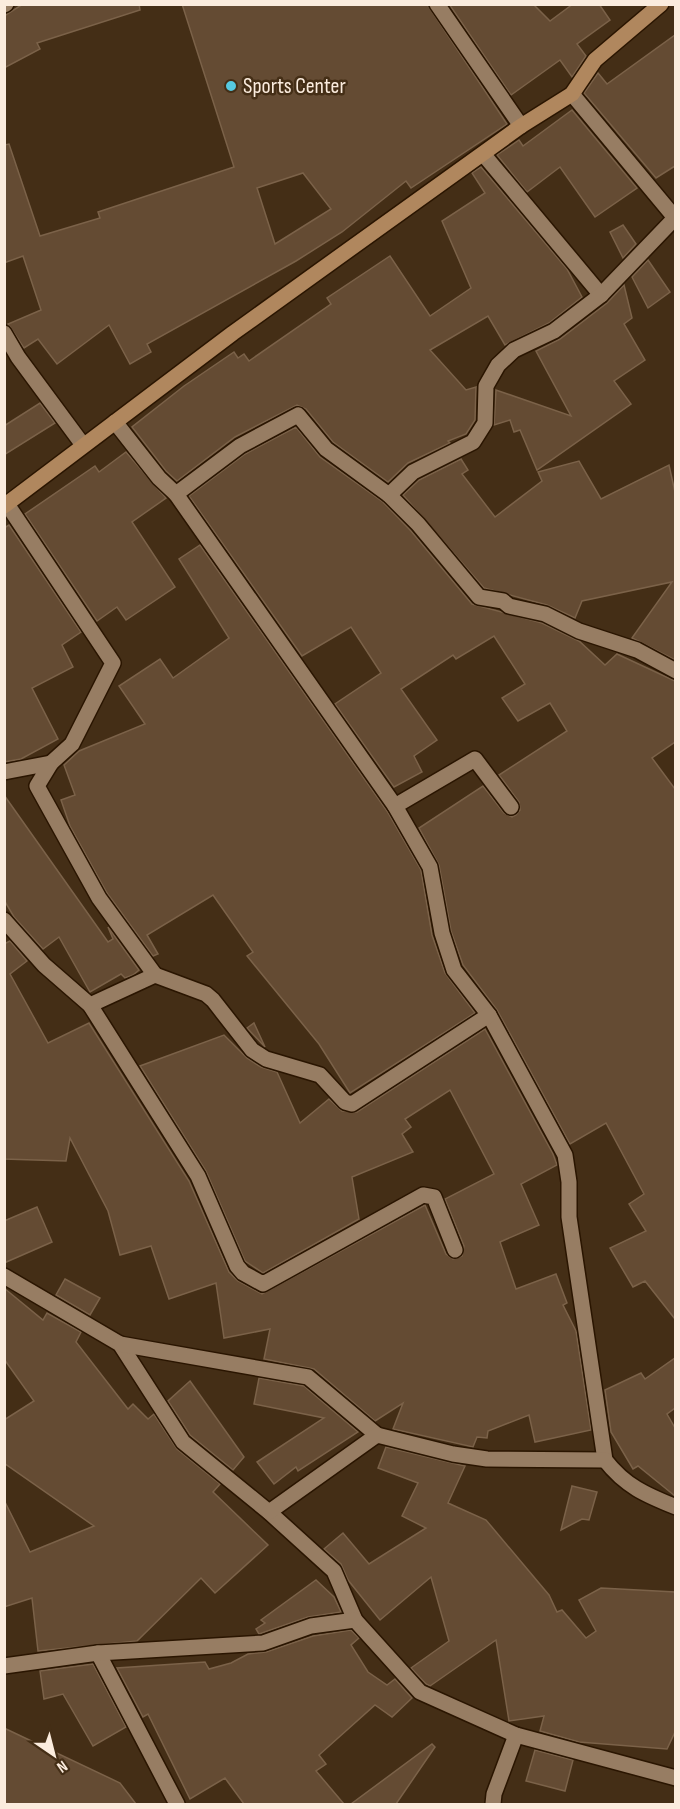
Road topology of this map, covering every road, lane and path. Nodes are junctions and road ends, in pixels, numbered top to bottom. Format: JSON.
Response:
{"nodes":[{"id":1,"x":437,"y":4,"type":"edge"},
{"id":2,"x":661,"y":4,"type":"edge"},
{"id":3,"x":572,"y":94,"type":"junction"},
{"id":4,"x":521,"y":126,"type":"junction"},
{"id":5,"x":484,"y":155,"type":"junction"},
{"id":6,"x":675,"y":218,"type":"edge"},
{"id":7,"x":601,"y":295,"type":"junction"},
{"id":8,"x":4,"y":333,"type":"edge"},
{"id":9,"x":115,"y":422,"type":"junction"},
{"id":10,"x":83,"y":445,"type":"junction"},
{"id":11,"x":176,"y":494,"type":"junction"},
{"id":12,"x":389,"y":495,"type":"junction"},
{"id":13,"x":6,"y":505,"type":"edge"},
{"id":14,"x":675,"y":671,"type":"edge"},
{"id":15,"x":51,"y":763,"type":"junction"},
{"id":16,"x":4,"y":772,"type":"edge"},
{"id":17,"x":395,"y":806,"type":"junction"},
{"id":18,"x":511,"y":807,"type":"dead end"},
{"id":19,"x":4,"y":920,"type":"edge"},
{"id":20,"x":155,"y":975,"type":"junction"},
{"id":21,"x":90,"y":1005,"type":"junction"},
{"id":22,"x":489,"y":1015,"type":"junction"},
{"id":23,"x":455,"y":1251,"type":"dead end"},
{"id":24,"x":4,"y":1276,"type":"edge"},
{"id":25,"x":120,"y":1344,"type":"junction"},
{"id":26,"x":377,"y":1435,"type":"junction"},
{"id":27,"x":605,"y":1460,"type":"junction"},
{"id":28,"x":675,"y":1508,"type":"edge"},
{"id":29,"x":269,"y":1512,"type":"junction"},
{"id":30,"x":355,"y":1620,"type":"junction"},
{"id":31,"x":98,"y":1653,"type":"junction"},
{"id":32,"x":4,"y":1666,"type":"edge"},
{"id":33,"x":516,"y":1735,"type":"junction"},
{"id":34,"x":675,"y":1778,"type":"edge"},
{"id":35,"x":177,"y":1804,"type":"edge"},
{"id":36,"x":493,"y":1804,"type":"edge"}],
"edges":[{"from":1,"to":4,"type":"street"},
{"from":2,"to":3,"type":"street"},
{"from":3,"to":4,"type":"street"},
{"from":3,"to":6,"type":"street"},
{"from":4,"to":5,"type":"street"},
{"from":5,"to":7,"type":"street"},
{"from":5,"to":9,"type":"street"},
{"from":6,"to":7,"type":"street"},
{"from":7,"to":12,"type":"street"},
{"from":8,"to":10,"type":"street"},
{"from":9,"to":10,"type":"street"},
{"from":9,"to":11,"type":"street"},
{"from":10,"to":13,"type":"street"},
{"from":11,"to":12,"type":"street"},
{"from":11,"to":17,"type":"street"},
{"from":12,"to":14,"type":"street"},
{"from":13,"to":15,"type":"street"},
{"from":15,"to":16,"type":"street"},
{"from":15,"to":20,"type":"street"},
{"from":17,"to":18,"type":"street"},
{"from":17,"to":22,"type":"street"},
{"from":19,"to":21,"type":"street"},
{"from":20,"to":21,"type":"street"},
{"from":20,"to":22,"type":"street"},
{"from":21,"to":23,"type":"street"},
{"from":22,"to":27,"type":"street"},
{"from":24,"to":25,"type":"street"},
{"from":25,"to":26,"type":"street"},
{"from":25,"to":29,"type":"street"},
{"from":26,"to":27,"type":"street"},
{"from":26,"to":29,"type":"street"},
{"from":27,"to":28,"type":"street"},
{"from":29,"to":30,"type":"street"},
{"from":30,"to":31,"type":"street"},
{"from":30,"to":33,"type":"street"},
{"from":31,"to":32,"type":"street"},
{"from":31,"to":35,"type":"street"},
{"from":33,"to":34,"type":"street"},
{"from":33,"to":36,"type":"street"}]}
